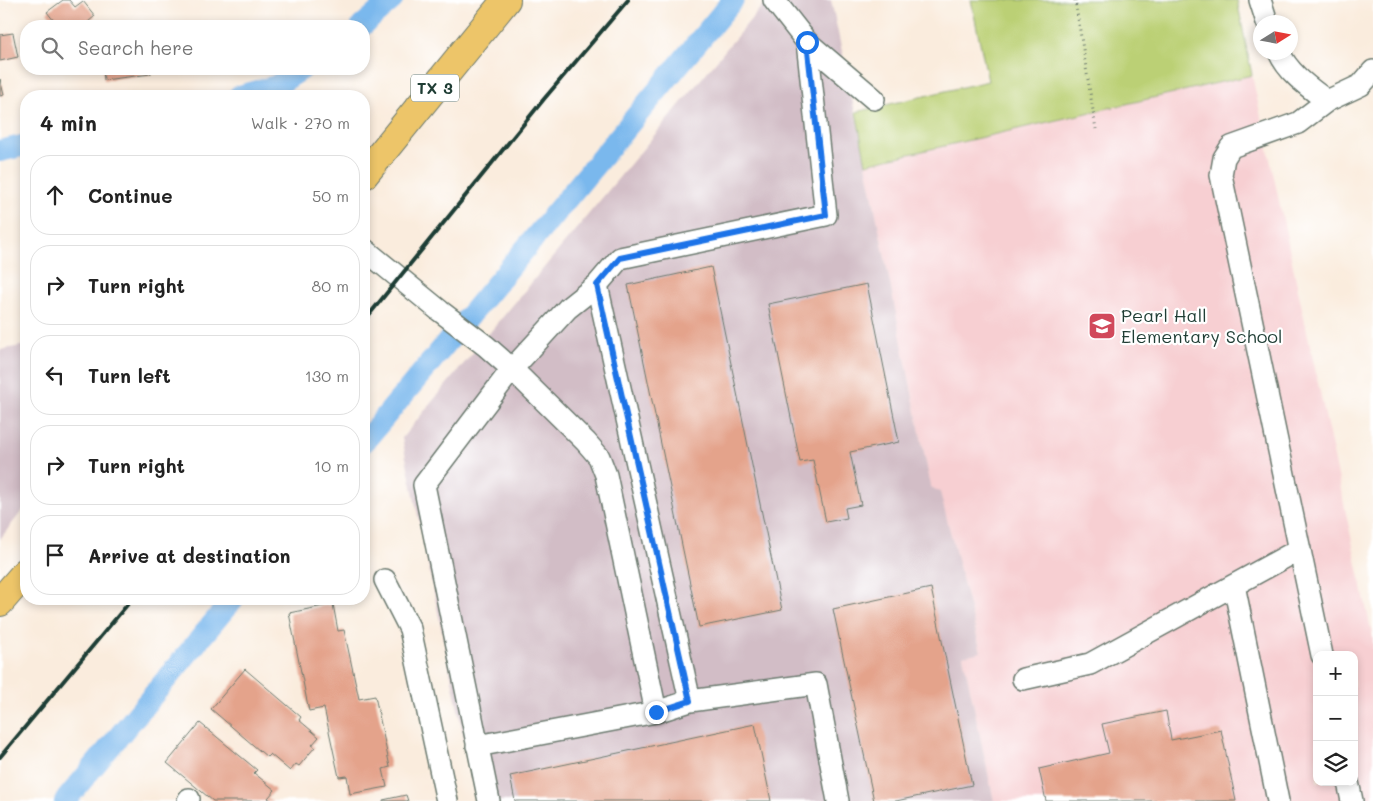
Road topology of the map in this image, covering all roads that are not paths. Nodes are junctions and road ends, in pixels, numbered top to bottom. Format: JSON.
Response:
{"nodes":[{"id":1,"x":506,"y":0,"type":"edge"},
{"id":2,"x":774,"y":0,"type":"edge"},
{"id":3,"x":1260,"y":0,"type":"edge"},
{"id":4,"x":1265,"y":15,"type":"edge"},
{"id":5,"x":807,"y":42,"type":"junction"},
{"id":6,"x":1283,"y":60,"type":"edge"},
{"id":7,"x":1373,"y":72,"type":"edge"},
{"id":8,"x":874,"y":99,"type":"dead end"},
{"id":9,"x":1327,"y":102,"type":"junction"},
{"id":10,"x":370,"y":168,"type":"edge"},
{"id":11,"x":370,"y":254,"type":"edge"},
{"id":12,"x":597,"y":285,"type":"junction"},
{"id":13,"x":512,"y":369,"type":"junction"},
{"id":14,"x":1300,"y":549,"type":"junction"},
{"id":15,"x":20,"y":579,"type":"edge"},
{"id":16,"x":385,"y":580,"type":"dead end"},
{"id":17,"x":1234,"y":584,"type":"junction"},
{"id":18,"x":0,"y":602,"type":"edge"},
{"id":19,"x":1321,"y":651,"type":"edge"},
{"id":20,"x":1023,"y":679,"type":"dead end"},
{"id":21,"x":690,"y":701,"type":"junction"},
{"id":22,"x":656,"y":712,"type":"junction"},
{"id":23,"x":477,"y":746,"type":"junction"},
{"id":24,"x":1349,"y":786,"type":"edge"},
{"id":25,"x":447,"y":801,"type":"edge"},
{"id":26,"x":489,"y":801,"type":"edge"},
{"id":27,"x":838,"y":801,"type":"edge"},
{"id":28,"x":1278,"y":801,"type":"edge"},
{"id":29,"x":1352,"y":801,"type":"edge"}],
"edges":[{"from":1,"to":10,"type":"main road","number":"TX 3"},
{"from":2,"to":5,"type":"street"},
{"from":3,"to":4,"type":"street"},
{"from":5,"to":8,"type":"street"},
{"from":5,"to":12,"type":"street"},
{"from":6,"to":9,"type":"street"},
{"from":7,"to":9,"type":"street"},
{"from":9,"to":14,"type":"street"},
{"from":11,"to":13,"type":"street"},
{"from":12,"to":13,"type":"street"},
{"from":12,"to":21,"type":"street"},
{"from":13,"to":22,"type":"street"},
{"from":13,"to":23,"type":"street"},
{"from":14,"to":17,"type":"street"},
{"from":14,"to":19,"type":"street"},
{"from":15,"to":18,"type":"main road"},
{"from":16,"to":25,"type":"street"},
{"from":17,"to":20,"type":"street"},
{"from":17,"to":28,"type":"street"},
{"from":21,"to":22,"type":"street"},
{"from":21,"to":27,"type":"street"},
{"from":22,"to":23,"type":"street"},
{"from":23,"to":26,"type":"street"},
{"from":24,"to":29,"type":"street"}]}
